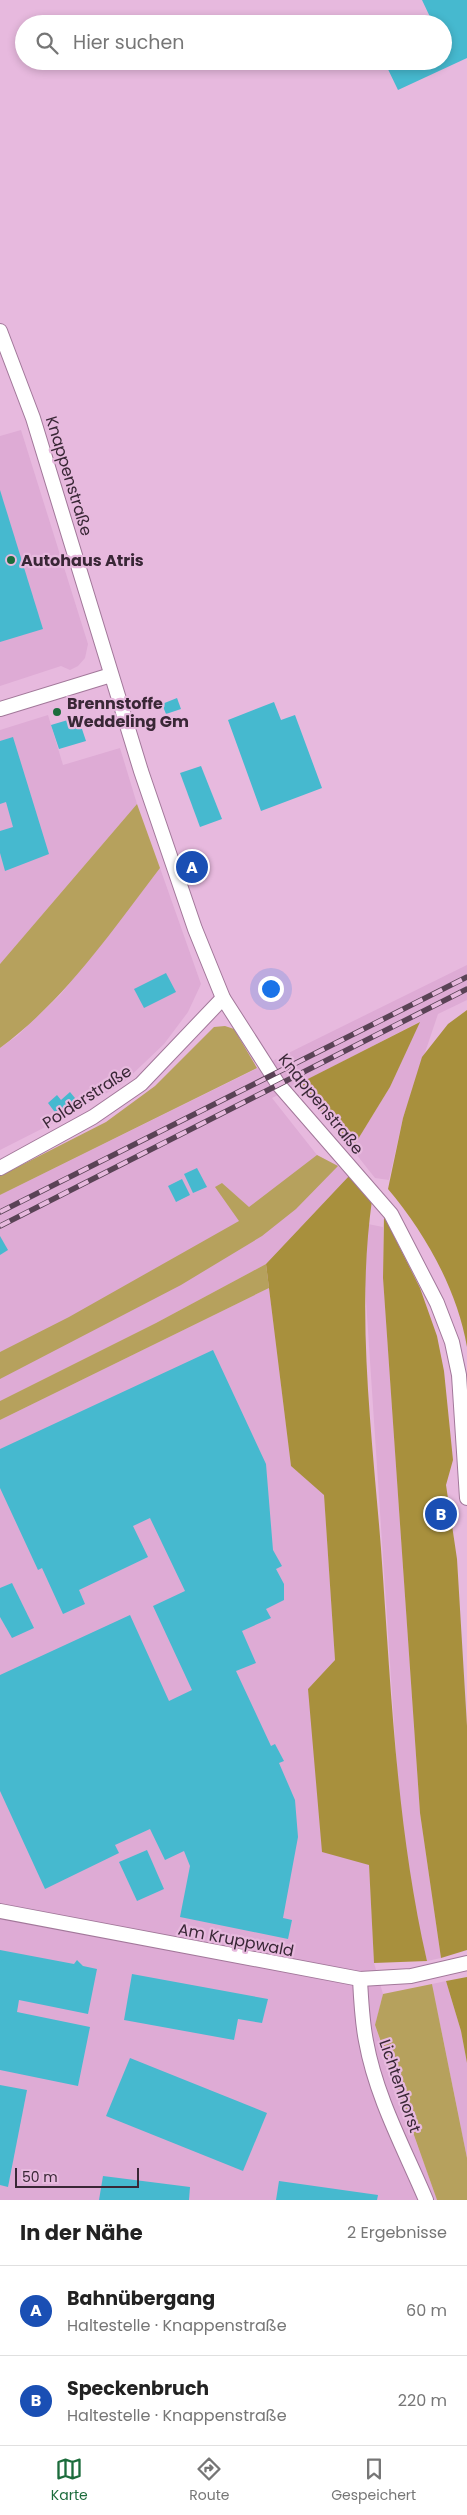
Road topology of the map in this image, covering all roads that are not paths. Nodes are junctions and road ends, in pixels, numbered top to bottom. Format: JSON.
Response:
{"nodes":[{"id":1,"x":0,"y":331,"type":"edge"},
{"id":2,"x":111,"y":675,"type":"junction"},
{"id":3,"x":0,"y":709,"type":"edge"},
{"id":4,"x":223,"y":998,"type":"junction"},
{"id":5,"x":0,"y":1168,"type":"edge"},
{"id":6,"x":466,"y":1466,"type":"edge"},
{"id":7,"x":467,"y":1498,"type":"edge"},
{"id":8,"x":0,"y":1911,"type":"edge"},
{"id":9,"x":467,"y":1963,"type":"edge"},
{"id":10,"x":360,"y":1980,"type":"junction"},
{"id":11,"x":426,"y":2200,"type":"edge"}],
"edges":[{"from":1,"to":2,"type":"street","name":"Knappenstraße"},
{"from":2,"to":3,"type":"street"},
{"from":2,"to":4,"type":"street","name":"Knappenstraße"},
{"from":4,"to":5,"type":"street","name":"Polderstraße"},
{"from":4,"to":6,"type":"street","name":"Knappenstraße"},
{"from":6,"to":7,"type":"street","name":"Knappenstraße"},
{"from":8,"to":10,"type":"street","name":"Am Kruppwald"},
{"from":9,"to":10,"type":"street","name":"Am Kruppwald"},
{"from":10,"to":11,"type":"street","name":"Lichtenhorst"}]}
